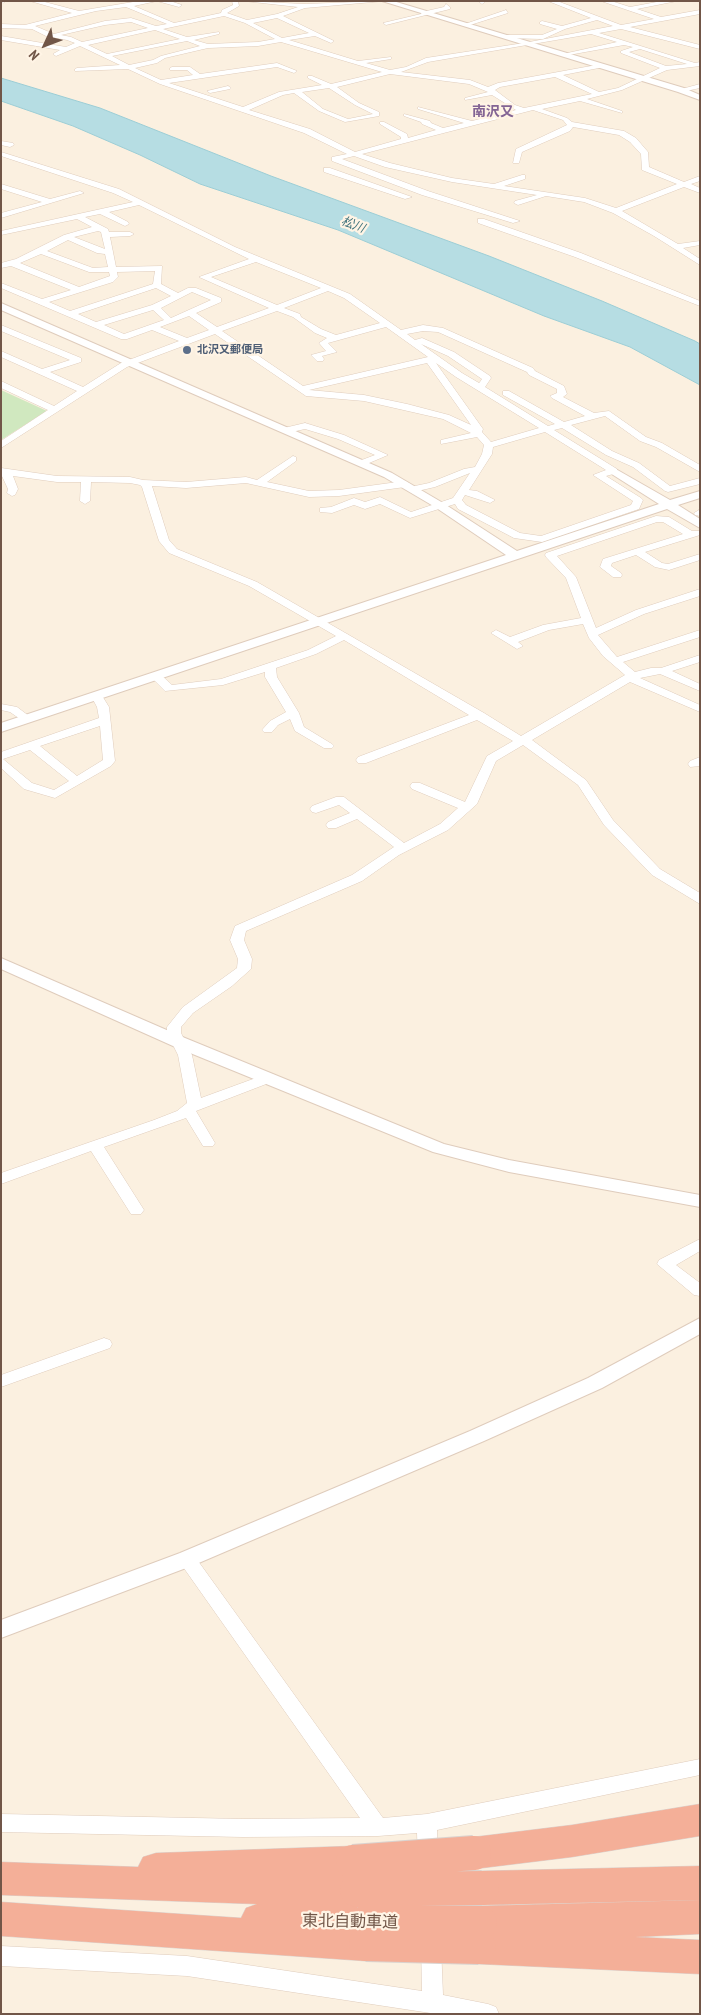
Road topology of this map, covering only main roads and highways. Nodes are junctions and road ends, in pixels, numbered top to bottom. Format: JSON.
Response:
{"nodes":[{"id":1,"x":700,"y":1820,"type":"edge"},
{"id":2,"x":1,"y":1877,"type":"edge"},
{"id":3,"x":700,"y":1883,"type":"edge"},
{"id":4,"x":360,"y":1905,"type":"junction"},
{"id":5,"x":1,"y":1912,"type":"edge"},
{"id":6,"x":700,"y":1917,"type":"edge"},
{"id":7,"x":1,"y":1919,"type":"edge"},
{"id":8,"x":480,"y":1919,"type":"junction"},
{"id":9,"x":700,"y":1957,"type":"edge"}],
"edges":[{"from":1,"to":4,"type":"highway","bridge":true},
{"from":2,"to":4,"type":"highway","name":"東北自動車道"},
{"from":3,"to":8,"type":"highway","name":"東北自動車道"},
{"from":4,"to":5,"type":"highway","name":"東北自動車道"},
{"from":4,"to":7,"type":"highway"},
{"from":4,"to":8,"type":"highway","bridge":true},
{"from":4,"to":8,"type":"highway","name":"東北自動車道","bridge":true},
{"from":6,"to":8,"type":"highway","name":"東北自動車道"},
{"from":8,"to":9,"type":"highway"}]}
